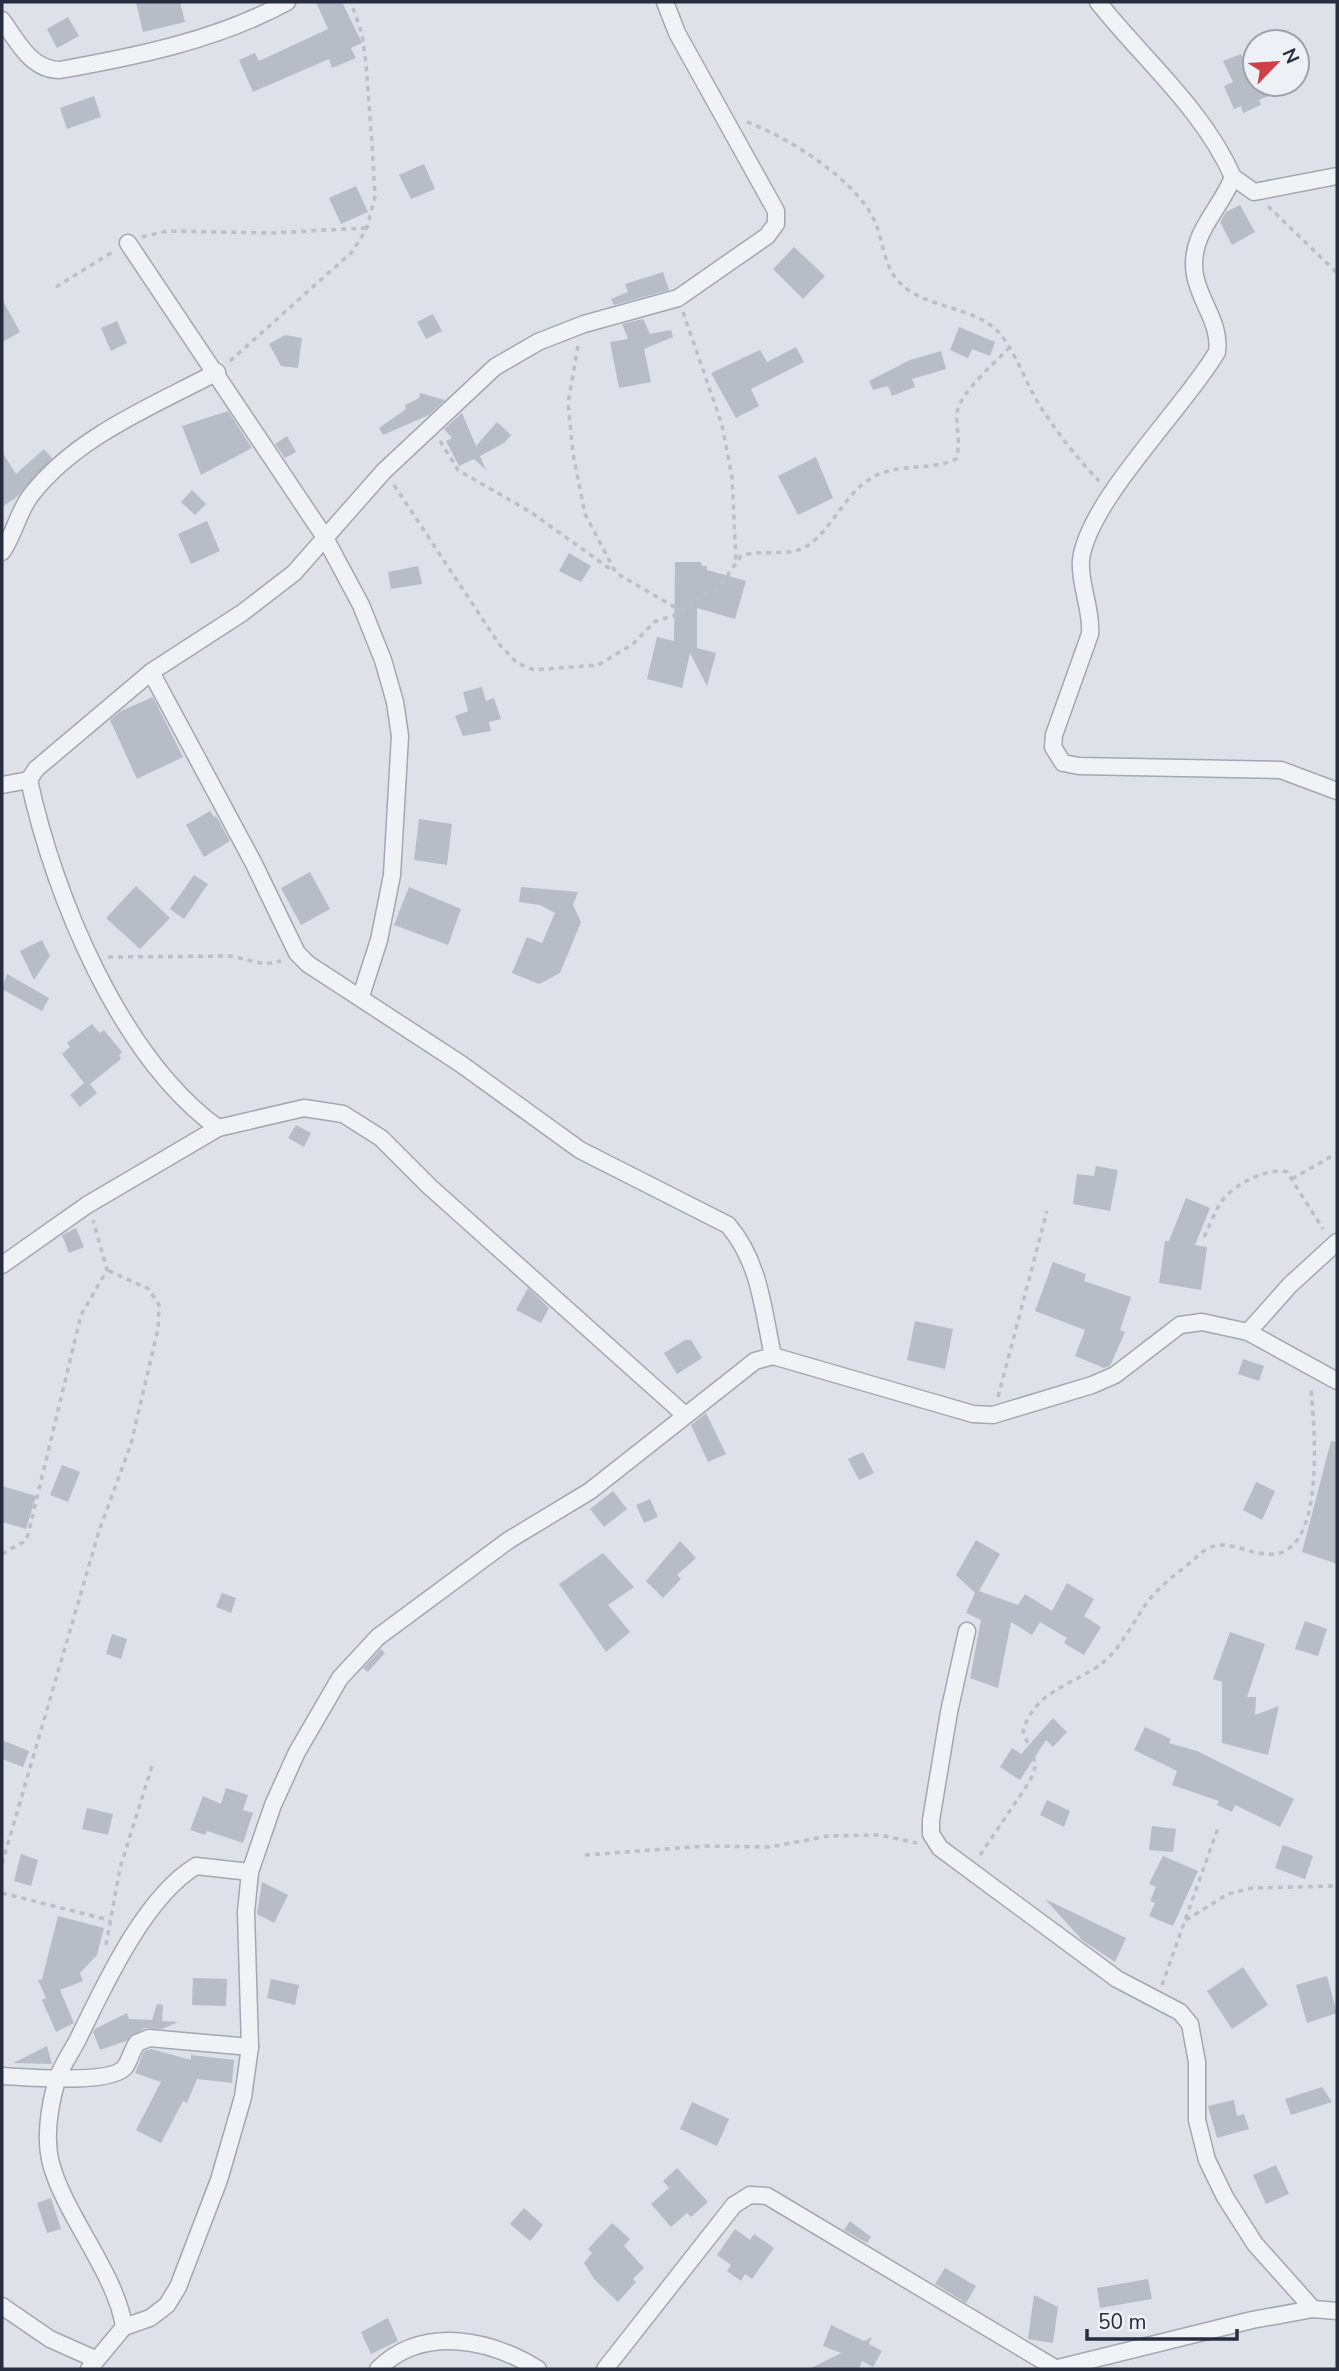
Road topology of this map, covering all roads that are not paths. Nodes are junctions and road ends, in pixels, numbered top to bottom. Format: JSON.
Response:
{"nodes":[{"id":1,"x":287,"y":2,"type":"edge"},
{"id":2,"x":665,"y":2,"type":"edge"},
{"id":3,"x":1098,"y":2,"type":"edge"},
{"id":4,"x":2,"y":20,"type":"edge"},
{"id":5,"x":1337,"y":176,"type":"edge"},
{"id":6,"x":1233,"y":177,"type":"junction"},
{"id":7,"x":128,"y":243,"type":"road end"},
{"id":8,"x":217,"y":372,"type":"junction"},
{"id":9,"x":324,"y":536,"type":"junction"},
{"id":10,"x":2,"y":552,"type":"edge"},
{"id":11,"x":151,"y":672,"type":"junction"},
{"id":12,"x":29,"y":780,"type":"junction"},
{"id":13,"x":2,"y":785,"type":"edge"},
{"id":14,"x":1337,"y":791,"type":"edge"},
{"id":15,"x":361,"y":996,"type":"junction"},
{"id":16,"x":218,"y":1128,"type":"junction"},
{"id":17,"x":1336,"y":1247,"type":"edge"},
{"id":18,"x":2,"y":1265,"type":"edge"},
{"id":19,"x":1248,"y":1332,"type":"junction"},
{"id":20,"x":773,"y":1356,"type":"junction"},
{"id":21,"x":1337,"y":1381,"type":"edge"},
{"id":22,"x":685,"y":1415,"type":"junction"},
{"id":23,"x":967,"y":1631,"type":"dead end"},
{"id":24,"x":250,"y":1872,"type":"junction"},
{"id":25,"x":250,"y":2047,"type":"junction"},
{"id":26,"x":2,"y":2076,"type":"edge"},
{"id":27,"x":56,"y":2080,"type":"junction"},
{"id":28,"x":2,"y":2306,"type":"edge"},
{"id":29,"x":1313,"y":2309,"type":"junction"},
{"id":30,"x":1337,"y":2311,"type":"edge"},
{"id":31,"x":124,"y":2327,"type":"junction"},
{"id":32,"x":92,"y":2364,"type":"edge"},
{"id":33,"x":378,"y":2369,"type":"edge"},
{"id":34,"x":538,"y":2369,"type":"edge"},
{"id":35,"x":605,"y":2369,"type":"edge"},
{"id":36,"x":1054,"y":2369,"type":"edge"}],
"edges":[{"from":1,"to":4,"type":"street"},
{"from":2,"to":9,"type":"street"},
{"from":3,"to":6,"type":"street"},
{"from":5,"to":6,"type":"street"},
{"from":6,"to":14,"type":"street"},
{"from":7,"to":8,"type":"street"},
{"from":8,"to":9,"type":"street"},
{"from":8,"to":10,"type":"street"},
{"from":9,"to":11,"type":"street"},
{"from":9,"to":15,"type":"street"},
{"from":11,"to":12,"type":"street"},
{"from":11,"to":15,"type":"street"},
{"from":12,"to":13,"type":"street"},
{"from":12,"to":16,"type":"street"},
{"from":15,"to":20,"type":"street"},
{"from":16,"to":18,"type":"street"},
{"from":16,"to":22,"type":"street"},
{"from":17,"to":19,"type":"street"},
{"from":19,"to":20,"type":"street"},
{"from":19,"to":21,"type":"street"},
{"from":20,"to":22,"type":"street"},
{"from":22,"to":24,"type":"street"},
{"from":23,"to":29,"type":"street"},
{"from":24,"to":25,"type":"street"},
{"from":24,"to":27,"type":"street"},
{"from":25,"to":27,"type":"street"},
{"from":25,"to":31,"type":"street"},
{"from":26,"to":27,"type":"street"},
{"from":27,"to":31,"type":"street"},
{"from":28,"to":32,"type":"street"},
{"from":29,"to":30,"type":"street"},
{"from":29,"to":36,"type":"street"},
{"from":31,"to":32,"type":"street"},
{"from":33,"to":34,"type":"street"},
{"from":35,"to":36,"type":"street"}]}
